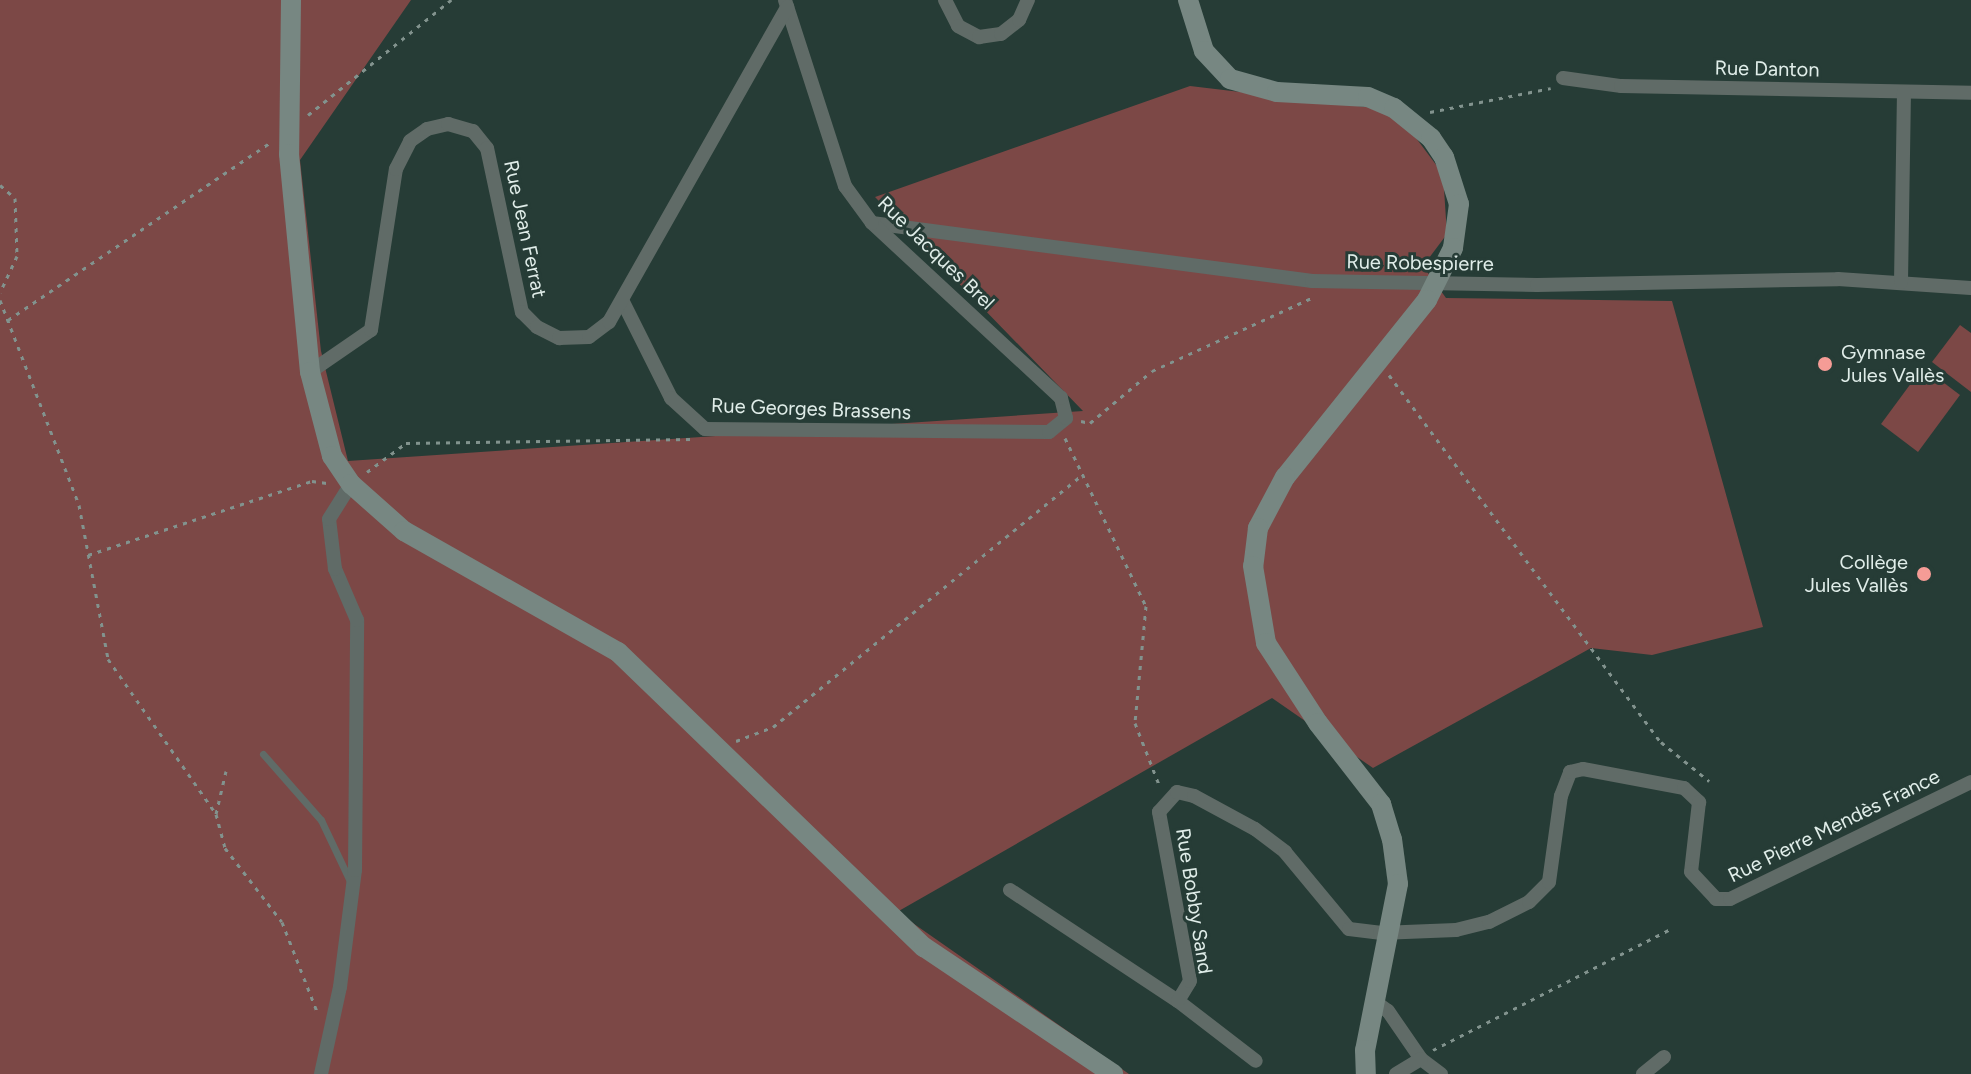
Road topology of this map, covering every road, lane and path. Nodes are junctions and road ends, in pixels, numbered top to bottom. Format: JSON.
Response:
{"nodes":[{"id":1,"x":291,"y":0,"type":"edge"},
{"id":2,"x":451,"y":0,"type":"edge"},
{"id":3,"x":945,"y":0,"type":"edge"},
{"id":4,"x":1028,"y":0,"type":"edge"},
{"id":5,"x":1188,"y":0,"type":"edge"},
{"id":6,"x":786,"y":4,"type":"edge"},
{"id":7,"x":1563,"y":78,"type":"joint"},
{"id":8,"x":1904,"y":92,"type":"junction"},
{"id":9,"x":1971,"y":93,"type":"edge"},
{"id":10,"x":1414,"y":123,"type":"junction"},
{"id":11,"x":289,"y":130,"type":"junction"},
{"id":12,"x":0,"y":185,"type":"edge"},
{"id":13,"x":872,"y":223,"type":"junction"},
{"id":14,"x":1437,"y":282,"type":"junction"},
{"id":15,"x":1901,"y":282,"type":"junction"},
{"id":16,"x":1971,"y":288,"type":"edge"},
{"id":17,"x":0,"y":292,"type":"edge"},
{"id":18,"x":1319,"y":295,"type":"dead end"},
{"id":19,"x":0,"y":300,"type":"edge"},
{"id":20,"x":622,"y":300,"type":"junction"},
{"id":21,"x":8,"y":320,"type":"junction"},
{"id":22,"x":1380,"y":362,"type":"junction"},
{"id":23,"x":310,"y":372,"type":"junction"},
{"id":24,"x":1066,"y":418,"type":"junction"},
{"id":25,"x":705,"y":429,"type":"junction"},
{"id":26,"x":1080,"y":477,"type":"junction"},
{"id":27,"x":351,"y":484,"type":"junction"},
{"id":28,"x":88,"y":555,"type":"junction"},
{"id":29,"x":718,"y":748,"type":"junction"},
{"id":30,"x":263,"y":754,"type":"dead end"},
{"id":31,"x":226,"y":771,"type":"dead end"},
{"id":32,"x":1709,"y":781,"type":"dead end"},
{"id":33,"x":1971,"y":782,"type":"edge"},
{"id":34,"x":1167,"y":804,"type":"junction"},
{"id":35,"x":216,"y":814,"type":"junction"},
{"id":36,"x":353,"y":886,"type":"junction"},
{"id":37,"x":1010,"y":890,"type":"dead end"},
{"id":38,"x":1672,"y":928,"type":"dead end"},
{"id":39,"x":1392,"y":931,"type":"junction"},
{"id":40,"x":1178,"y":1001,"type":"junction"},
{"id":41,"x":1374,"y":1001,"type":"junction"},
{"id":42,"x":327,"y":1048,"type":"junction"},
{"id":43,"x":1664,"y":1057,"type":"dead end"},
{"id":44,"x":1421,"y":1059,"type":"junction"},
{"id":45,"x":1256,"y":1061,"type":"dead end"},
{"id":46,"x":321,"y":1074,"type":"edge"},
{"id":47,"x":1113,"y":1074,"type":"edge"},
{"id":48,"x":1366,"y":1074,"type":"edge"},
{"id":49,"x":1396,"y":1074,"type":"edge"},
{"id":50,"x":1441,"y":1074,"type":"edge"},
{"id":51,"x":1643,"y":1074,"type":"edge"}],
"edges":[{"from":1,"to":11,"type":"street"},
{"from":2,"to":11,"type":"path"},
{"from":3,"to":4,"type":"street"},
{"from":5,"to":10,"type":"street"},
{"from":6,"to":13,"type":"street","name":"Rue Jacques Brel"},
{"from":6,"to":20,"type":"street","name":"Rue Jean Ferrat"},
{"from":7,"to":8,"type":"street","name":"Rue Danton"},
{"from":7,"to":10,"type":"path"},
{"from":8,"to":9,"type":"street","name":"Rue Danton"},
{"from":8,"to":15,"type":"street"},
{"from":10,"to":14,"type":"street"},
{"from":11,"to":21,"type":"path"},
{"from":11,"to":23,"type":"street"},
{"from":12,"to":17,"type":"path"},
{"from":13,"to":14,"type":"street","name":"Rue Robespierre"},
{"from":13,"to":24,"type":"street","name":"Rue Jacques Brel"},
{"from":14,"to":15,"type":"street","name":"Rue Robespierre"},
{"from":14,"to":22,"type":"street"},
{"from":15,"to":16,"type":"street","name":"Rue Robespierre"},
{"from":18,"to":24,"type":"path"},
{"from":19,"to":21,"type":"path"},
{"from":20,"to":23,"type":"street","name":"Rue Jean Ferrat"},
{"from":20,"to":25,"type":"street","name":"Rue Georges Brassens"},
{"from":21,"to":28,"type":"path"},
{"from":22,"to":32,"type":"path"},
{"from":22,"to":39,"type":"street"},
{"from":23,"to":27,"type":"street"},
{"from":24,"to":25,"type":"street","name":"Rue Georges Brassens"},
{"from":24,"to":26,"type":"path"},
{"from":25,"to":27,"type":"path"},
{"from":26,"to":29,"type":"path"},
{"from":26,"to":34,"type":"path"},
{"from":27,"to":28,"type":"path"},
{"from":27,"to":29,"type":"street"},
{"from":27,"to":36,"type":"street"},
{"from":28,"to":35,"type":"path"},
{"from":29,"to":47,"type":"street"},
{"from":30,"to":36,"type":"lane"},
{"from":31,"to":35,"type":"path"},
{"from":33,"to":39,"type":"street","name":"Rue Pierre Mendès France"},
{"from":34,"to":39,"type":"street","name":"Rue Bobby Sand"},
{"from":34,"to":40,"type":"street","name":"Rue Bobby Sand"},
{"from":35,"to":42,"type":"path"},
{"from":36,"to":42,"type":"street"},
{"from":37,"to":40,"type":"street","name":"Rue Bobby Sand"},
{"from":38,"to":44,"type":"path"},
{"from":39,"to":41,"type":"street"},
{"from":40,"to":45,"type":"street","name":"Rue Bobby Sand"},
{"from":41,"to":44,"type":"street"},
{"from":41,"to":48,"type":"street"},
{"from":42,"to":46,"type":"street"},
{"from":43,"to":51,"type":"street"},
{"from":44,"to":49,"type":"street"},
{"from":44,"to":50,"type":"street"}]}
